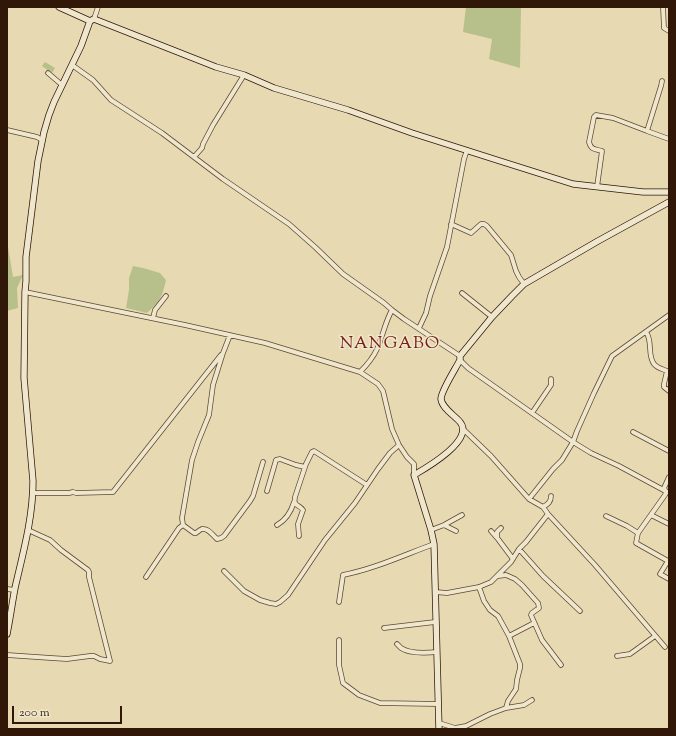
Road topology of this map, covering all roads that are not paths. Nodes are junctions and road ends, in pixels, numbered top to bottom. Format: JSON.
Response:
{"nodes":[{"id":1,"x":59,"y":7,"type":"edge"},
{"id":2,"x":98,"y":7,"type":"edge"},
{"id":3,"x":664,"y":7,"type":"edge"},
{"id":4,"x":669,"y":9,"type":"edge"},
{"id":5,"x":92,"y":20,"type":"junction"},
{"id":6,"x":669,"y":31,"type":"edge"},
{"id":7,"x":72,"y":65,"type":"junction"},
{"id":8,"x":48,"y":73,"type":"dead end"},
{"id":9,"x":244,"y":76,"type":"junction"},
{"id":10,"x":662,"y":81,"type":"dead end"},
{"id":11,"x":62,"y":85,"type":"junction"},
{"id":12,"x":7,"y":130,"type":"edge"},
{"id":13,"x":647,"y":131,"type":"junction"},
{"id":14,"x":669,"y":139,"type":"edge"},
{"id":15,"x":42,"y":140,"type":"junction"},
{"id":16,"x":467,"y":150,"type":"junction"},
{"id":17,"x":194,"y":157,"type":"junction"},
{"id":18,"x":597,"y":187,"type":"junction"},
{"id":19,"x":669,"y":192,"type":"edge"},
{"id":20,"x":669,"y":202,"type":"edge"},
{"id":21,"x":451,"y":224,"type":"junction"},
{"id":22,"x":524,"y":284,"type":"junction"},
{"id":23,"x":25,"y":292,"type":"junction"},
{"id":24,"x":462,"y":293,"type":"dead end"},
{"id":25,"x":166,"y":296,"type":"dead end"},
{"id":26,"x":392,"y":310,"type":"junction"},
{"id":27,"x":669,"y":315,"type":"edge"},
{"id":28,"x":492,"y":317,"type":"junction"},
{"id":29,"x":153,"y":318,"type":"junction"},
{"id":30,"x":419,"y":328,"type":"junction"},
{"id":31,"x":646,"y":332,"type":"junction"},
{"id":32,"x":230,"y":335,"type":"junction"},
{"id":33,"x":222,"y":353,"type":"junction"},
{"id":34,"x":460,"y":358,"type":"junction"},
{"id":35,"x":360,"y":372,"type":"junction"},
{"id":36,"x":668,"y":372,"type":"edge"},
{"id":37,"x":551,"y":379,"type":"dead end"},
{"id":38,"x":669,"y":391,"type":"edge"},
{"id":39,"x":532,"y":413,"type":"junction"},
{"id":40,"x":463,"y":430,"type":"junction"},
{"id":41,"x":633,"y":432,"type":"dead end"},
{"id":42,"x":573,"y":442,"type":"junction"},
{"id":43,"x":399,"y":445,"type":"junction"},
{"id":44,"x":669,"y":451,"type":"edge"},
{"id":45,"x":263,"y":462,"type":"dead end"},
{"id":46,"x":305,"y":467,"type":"junction"},
{"id":47,"x":414,"y":474,"type":"junction"},
{"id":48,"x":669,"y":477,"type":"edge"},
{"id":49,"x":367,"y":485,"type":"junction"},
{"id":50,"x":266,"y":491,"type":"dead end"},
{"id":51,"x":668,"y":492,"type":"edge"},
{"id":52,"x":33,"y":493,"type":"junction"},
{"id":53,"x":551,"y":496,"type":"dead end"},
{"id":54,"x":530,"y":499,"type":"junction"},
{"id":55,"x":294,"y":502,"type":"junction"},
{"id":56,"x":543,"y":507,"type":"junction"},
{"id":57,"x":548,"y":514,"type":"junction"},
{"id":58,"x":462,"y":515,"type":"dead end"},
{"id":59,"x":652,"y":515,"type":"junction"},
{"id":60,"x":606,"y":516,"type":"dead end"},
{"id":61,"x":669,"y":524,"type":"edge"},
{"id":62,"x":183,"y":525,"type":"junction"},
{"id":63,"x":277,"y":525,"type":"dead end"},
{"id":64,"x":444,"y":525,"type":"junction"},
{"id":65,"x":501,"y":528,"type":"dead end"},
{"id":66,"x":28,"y":530,"type":"junction"},
{"id":67,"x":431,"y":530,"type":"junction"},
{"id":68,"x":456,"y":531,"type":"dead end"},
{"id":69,"x":491,"y":531,"type":"dead end"},
{"id":70,"x":638,"y":533,"type":"junction"},
{"id":71,"x":299,"y":536,"type":"dead end"},
{"id":72,"x":497,"y":537,"type":"junction"},
{"id":73,"x":434,"y":544,"type":"junction"},
{"id":74,"x":519,"y":549,"type":"junction"},
{"id":75,"x":513,"y":559,"type":"junction"},
{"id":76,"x":224,"y":570,"type":"dead end"},
{"id":77,"x":498,"y":576,"type":"junction"},
{"id":78,"x":146,"y":577,"type":"dead end"},
{"id":79,"x":669,"y":579,"type":"edge"},
{"id":80,"x":479,"y":587,"type":"junction"},
{"id":81,"x":7,"y":589,"type":"edge"},
{"id":82,"x":15,"y":590,"type":"junction"},
{"id":83,"x":435,"y":592,"type":"junction"},
{"id":84,"x":339,"y":602,"type":"dead end"},
{"id":85,"x":580,"y":611,"type":"dead end"},
{"id":86,"x":435,"y":622,"type":"junction"},
{"id":87,"x":534,"y":623,"type":"junction"},
{"id":88,"x":8,"y":626,"type":"edge"},
{"id":89,"x":384,"y":628,"type":"dead end"},
{"id":90,"x":7,"y":634,"type":"edge"},
{"id":91,"x":509,"y":636,"type":"junction"},
{"id":92,"x":655,"y":636,"type":"junction"},
{"id":93,"x":339,"y":640,"type":"dead end"},
{"id":94,"x":397,"y":644,"type":"dead end"},
{"id":95,"x":665,"y":647,"type":"dead end"},
{"id":96,"x":437,"y":652,"type":"junction"},
{"id":97,"x":7,"y":655,"type":"edge"},
{"id":98,"x":617,"y":656,"type":"dead end"},
{"id":99,"x":561,"y":665,"type":"dead end"},
{"id":100,"x":532,"y":700,"type":"dead end"},
{"id":101,"x":438,"y":704,"type":"junction"},
{"id":102,"x":506,"y":708,"type":"junction"},
{"id":103,"x":439,"y":726,"type":"edge"}],
"edges":[{"from":1,"to":5,"type":"street"},
{"from":2,"to":5,"type":"street"},
{"from":3,"to":4,"type":"street"},
{"from":3,"to":6,"type":"street"},
{"from":5,"to":7,"type":"street"},
{"from":5,"to":9,"type":"street"},
{"from":7,"to":11,"type":"street"},
{"from":7,"to":17,"type":"street"},
{"from":8,"to":11,"type":"street"},
{"from":9,"to":16,"type":"street"},
{"from":9,"to":17,"type":"street"},
{"from":10,"to":13,"type":"street"},
{"from":11,"to":15,"type":"street"},
{"from":12,"to":15,"type":"street"},
{"from":13,"to":14,"type":"street"},
{"from":13,"to":18,"type":"street"},
{"from":15,"to":23,"type":"street"},
{"from":16,"to":18,"type":"street"},
{"from":16,"to":21,"type":"street"},
{"from":17,"to":26,"type":"street"},
{"from":18,"to":19,"type":"street"},
{"from":20,"to":22,"type":"street"},
{"from":21,"to":22,"type":"street"},
{"from":21,"to":30,"type":"street"},
{"from":22,"to":28,"type":"street"},
{"from":23,"to":29,"type":"street"},
{"from":23,"to":52,"type":"street"},
{"from":24,"to":28,"type":"street"},
{"from":25,"to":29,"type":"street"},
{"from":26,"to":30,"type":"street"},
{"from":26,"to":35,"type":"street"},
{"from":27,"to":31,"type":"street"},
{"from":28,"to":34,"type":"street"},
{"from":29,"to":32,"type":"street"},
{"from":30,"to":34,"type":"street"},
{"from":31,"to":36,"type":"street"},
{"from":31,"to":42,"type":"street"},
{"from":32,"to":33,"type":"street"},
{"from":32,"to":35,"type":"street"},
{"from":33,"to":52,"type":"street"},
{"from":33,"to":62,"type":"street"},
{"from":34,"to":39,"type":"street"},
{"from":34,"to":40,"type":"street"},
{"from":35,"to":43,"type":"street"},
{"from":36,"to":38,"type":"street"},
{"from":37,"to":39,"type":"street"},
{"from":39,"to":42,"type":"street"},
{"from":40,"to":47,"type":"street"},
{"from":40,"to":54,"type":"street"},
{"from":41,"to":44,"type":"street"},
{"from":42,"to":51,"type":"street"},
{"from":42,"to":54,"type":"street"},
{"from":43,"to":47,"type":"street"},
{"from":43,"to":49,"type":"street"},
{"from":45,"to":62,"type":"street"},
{"from":46,"to":49,"type":"street"},
{"from":46,"to":50,"type":"street"},
{"from":46,"to":55,"type":"street"},
{"from":47,"to":67,"type":"street"},
{"from":48,"to":51,"type":"street"},
{"from":49,"to":76,"type":"street"},
{"from":51,"to":59,"type":"street"},
{"from":52,"to":66,"type":"street"},
{"from":53,"to":56,"type":"street"},
{"from":54,"to":56,"type":"street"},
{"from":55,"to":63,"type":"street"},
{"from":55,"to":71,"type":"street"},
{"from":56,"to":57,"type":"street"},
{"from":57,"to":74,"type":"street"},
{"from":57,"to":92,"type":"street"},
{"from":58,"to":64,"type":"street"},
{"from":59,"to":61,"type":"street"},
{"from":59,"to":70,"type":"street"},
{"from":60,"to":70,"type":"street"},
{"from":62,"to":78,"type":"street"},
{"from":64,"to":67,"type":"street"},
{"from":64,"to":68,"type":"street"},
{"from":65,"to":72,"type":"street"},
{"from":66,"to":82,"type":"street"},
{"from":66,"to":97,"type":"street"},
{"from":67,"to":73,"type":"street"},
{"from":69,"to":72,"type":"street"},
{"from":70,"to":79,"type":"street"},
{"from":72,"to":75,"type":"street"},
{"from":73,"to":83,"type":"street"},
{"from":73,"to":84,"type":"street"},
{"from":74,"to":75,"type":"street"},
{"from":74,"to":85,"type":"street"},
{"from":75,"to":77,"type":"street"},
{"from":77,"to":80,"type":"street"},
{"from":77,"to":87,"type":"street"},
{"from":80,"to":83,"type":"street"},
{"from":80,"to":91,"type":"street"},
{"from":81,"to":82,"type":"street"},
{"from":82,"to":88,"type":"street"},
{"from":83,"to":86,"type":"street"},
{"from":86,"to":89,"type":"street"},
{"from":86,"to":96,"type":"street"},
{"from":87,"to":91,"type":"street"},
{"from":87,"to":99,"type":"street"},
{"from":88,"to":90,"type":"street"},
{"from":91,"to":102,"type":"street"},
{"from":92,"to":95,"type":"street"},
{"from":92,"to":98,"type":"street"},
{"from":93,"to":101,"type":"street"},
{"from":94,"to":96,"type":"street"},
{"from":96,"to":101,"type":"street"},
{"from":100,"to":102,"type":"street"},
{"from":101,"to":103,"type":"street"},
{"from":102,"to":103,"type":"street"}]}
